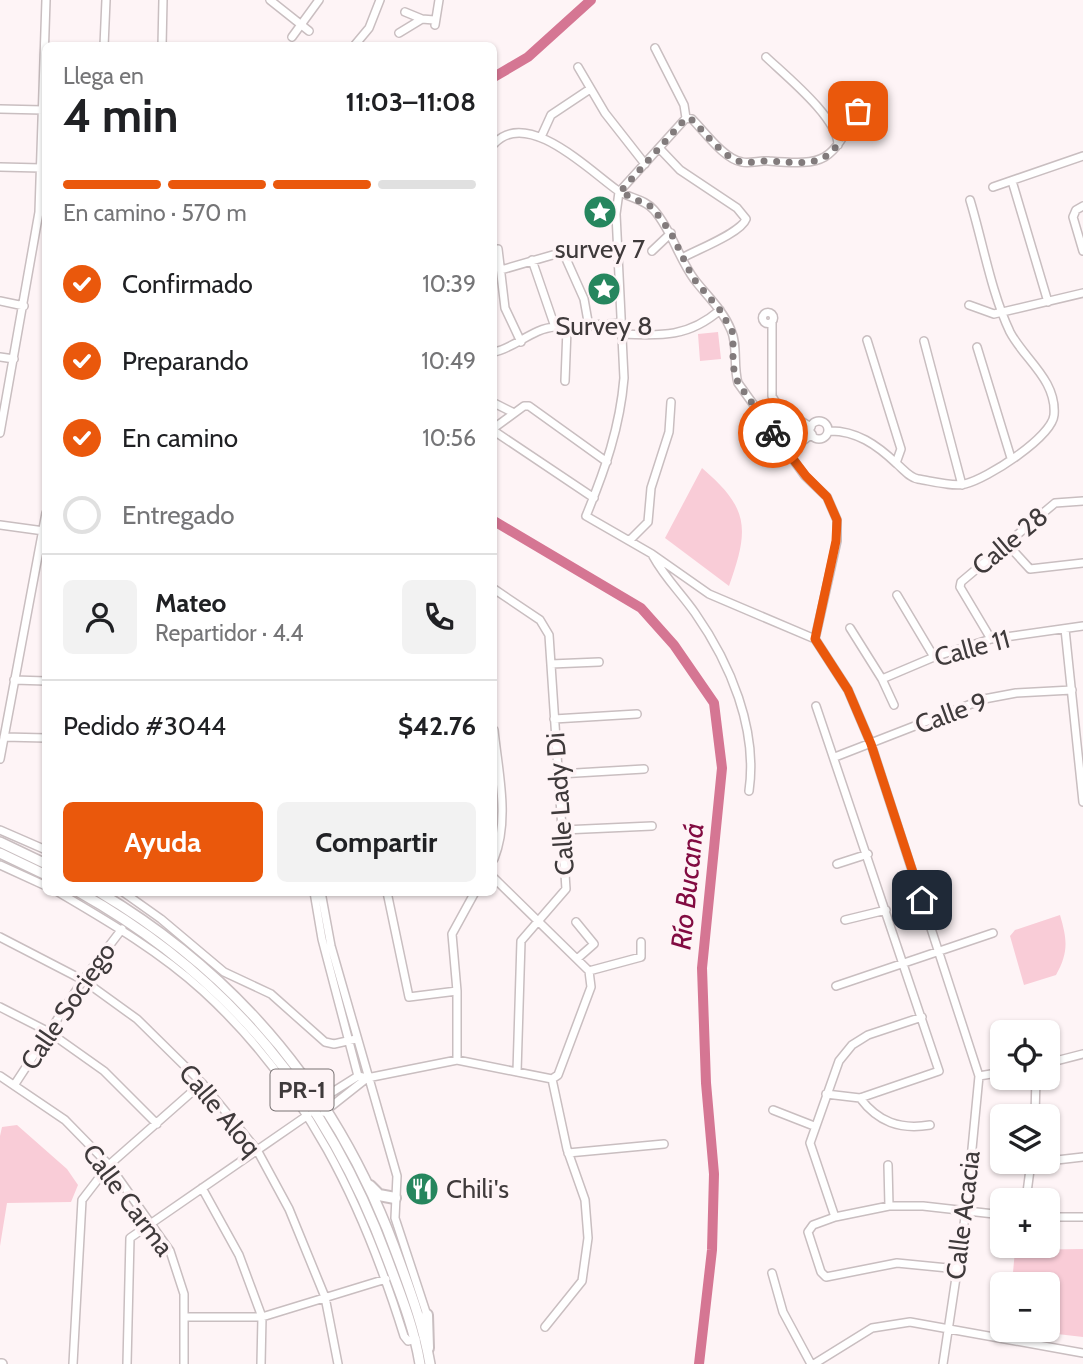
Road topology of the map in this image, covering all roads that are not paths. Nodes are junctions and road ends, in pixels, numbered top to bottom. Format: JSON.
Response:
{"nodes":[{"id":1,"x":46,"y":0,"type":"edge"},
{"id":2,"x":106,"y":0,"type":"edge"},
{"id":3,"x":163,"y":0,"type":"edge"},
{"id":4,"x":270,"y":0,"type":"edge"},
{"id":5,"x":319,"y":0,"type":"edge"},
{"id":6,"x":380,"y":0,"type":"edge"},
{"id":7,"x":439,"y":0,"type":"edge"},
{"id":8,"x":405,"y":12,"type":"dead end"},
{"id":9,"x":422,"y":19,"type":"junction"},
{"id":10,"x":302,"y":24,"type":"junction"},
{"id":11,"x":309,"y":31,"type":"dead end"},
{"id":12,"x":399,"y":33,"type":"dead end"},
{"id":13,"x":292,"y":37,"type":"dead end"},
{"id":14,"x":45,"y":42,"type":"edge"},
{"id":15,"x":104,"y":42,"type":"edge"},
{"id":16,"x":162,"y":42,"type":"edge"},
{"id":17,"x":357,"y":42,"type":"edge"},
{"id":18,"x":655,"y":48,"type":"dead end"},
{"id":19,"x":766,"y":57,"type":"dead end"},
{"id":20,"x":578,"y":67,"type":"dead end"},
{"id":21,"x":590,"y":89,"type":"junction"},
{"id":22,"x":0,"y":109,"type":"edge"},
{"id":23,"x":42,"y":110,"type":"edge"},
{"id":24,"x":858,"y":111,"type":"dead end"},
{"id":25,"x":686,"y":118,"type":"junction"},
{"id":26,"x":541,"y":137,"type":"junction"},
{"id":27,"x":42,"y":139,"type":"edge"},
{"id":28,"x":497,"y":142,"type":"edge"},
{"id":29,"x":838,"y":146,"type":"junction"},
{"id":30,"x":660,"y":149,"type":"junction"},
{"id":31,"x":1083,"y":156,"type":"edge"},
{"id":32,"x":645,"y":164,"type":"junction"},
{"id":33,"x":0,"y":167,"type":"edge"},
{"id":34,"x":41,"y":168,"type":"junction"},
{"id":35,"x":1012,"y":181,"type":"junction"},
{"id":36,"x":993,"y":187,"type":"dead end"},
{"id":37,"x":620,"y":192,"type":"junction"},
{"id":38,"x":970,"y":200,"type":"dead end"},
{"id":39,"x":1083,"y":206,"type":"edge"},
{"id":40,"x":42,"y":212,"type":"edge"},
{"id":41,"x":671,"y":233,"type":"junction"},
{"id":42,"x":498,"y":249,"type":"dead end"},
{"id":43,"x":652,"y":251,"type":"dead end"},
{"id":44,"x":1083,"y":251,"type":"edge"},
{"id":45,"x":682,"y":258,"type":"junction"},
{"id":46,"x":532,"y":260,"type":"junction"},
{"id":47,"x":501,"y":270,"type":"junction"},
{"id":48,"x":1083,"y":293,"type":"edge"},
{"id":49,"x":0,"y":301,"type":"edge"},
{"id":50,"x":1048,"y":302,"type":"junction"},
{"id":51,"x":969,"y":305,"type":"dead end"},
{"id":52,"x":24,"y":306,"type":"junction"},
{"id":53,"x":720,"y":310,"type":"junction"},
{"id":54,"x":1003,"y":313,"type":"junction"},
{"id":55,"x":622,"y":323,"type":"junction"},
{"id":56,"x":772,"y":323,"type":"dead end"},
{"id":57,"x":555,"y":327,"type":"junction"},
{"id":58,"x":589,"y":327,"type":"junction"},
{"id":59,"x":567,"y":329,"type":"junction"},
{"id":60,"x":622,"y":334,"type":"junction"},
{"id":61,"x":867,"y":340,"type":"dead end"},
{"id":62,"x":924,"y":341,"type":"dead end"},
{"id":63,"x":521,"y":342,"type":"junction"},
{"id":64,"x":977,"y":347,"type":"dead end"},
{"id":65,"x":497,"y":351,"type":"edge"},
{"id":66,"x":0,"y":357,"type":"edge"},
{"id":67,"x":14,"y":359,"type":"junction"},
{"id":68,"x":565,"y":381,"type":"dead end"},
{"id":69,"x":671,"y":402,"type":"dead end"},
{"id":70,"x":497,"y":404,"type":"edge"},
{"id":71,"x":514,"y":413,"type":"junction"},
{"id":72,"x":497,"y":427,"type":"edge"},
{"id":73,"x":811,"y":430,"type":"junction"},
{"id":74,"x":828,"y":431,"type":"junction"},
{"id":75,"x":497,"y":432,"type":"edge"},
{"id":76,"x":0,"y":433,"type":"edge"},
{"id":77,"x":788,"y":452,"type":"junction"},
{"id":78,"x":1011,"y":457,"type":"junction"},
{"id":79,"x":607,"y":462,"type":"junction"},
{"id":80,"x":896,"y":463,"type":"junction"},
{"id":81,"x":962,"y":485,"type":"junction"},
{"id":82,"x":594,"y":498,"type":"junction"},
{"id":83,"x":1083,"y":500,"type":"edge"},
{"id":84,"x":0,"y":525,"type":"edge"},
{"id":85,"x":42,"y":531,"type":"edge"},
{"id":86,"x":630,"y":540,"type":"junction"},
{"id":87,"x":42,"y":541,"type":"edge"},
{"id":88,"x":1008,"y":545,"type":"junction"},
{"id":89,"x":652,"y":554,"type":"junction"},
{"id":90,"x":1083,"y":563,"type":"edge"},
{"id":91,"x":497,"y":591,"type":"edge"},
{"id":92,"x":897,"y":595,"type":"dead end"},
{"id":93,"x":1083,"y":626,"type":"edge"},
{"id":94,"x":850,"y":627,"type":"dead end"},
{"id":95,"x":1065,"y":629,"type":"junction"},
{"id":96,"x":815,"y":639,"type":"junction"},
{"id":97,"x":991,"y":639,"type":"junction"},
{"id":98,"x":934,"y":657,"type":"junction"},
{"id":99,"x":593,"y":660,"type":"dead end"},
{"id":100,"x":551,"y":664,"type":"junction"},
{"id":101,"x":882,"y":679,"type":"junction"},
{"id":102,"x":14,"y":680,"type":"junction"},
{"id":103,"x":42,"y":681,"type":"edge"},
{"id":104,"x":1072,"y":690,"type":"junction"},
{"id":105,"x":894,"y":705,"type":"dead end"},
{"id":106,"x":816,"y":706,"type":"dead end"},
{"id":107,"x":632,"y":712,"type":"dead end"},
{"id":108,"x":554,"y":719,"type":"junction"},
{"id":109,"x":5,"y":737,"type":"junction"},
{"id":110,"x":42,"y":738,"type":"edge"},
{"id":111,"x":871,"y":744,"type":"junction"},
{"id":112,"x":835,"y":757,"type":"junction"},
{"id":113,"x":0,"y":759,"type":"edge"},
{"id":114,"x":497,"y":762,"type":"edge"},
{"id":115,"x":644,"y":769,"type":"dead end"},
{"id":116,"x":559,"y":774,"type":"junction"},
{"id":117,"x":749,"y":792,"type":"dead end"},
{"id":118,"x":1083,"y":802,"type":"edge"},
{"id":119,"x":652,"y":826,"type":"dead end"},
{"id":120,"x":0,"y":830,"type":"edge"},
{"id":121,"x":563,"y":830,"type":"junction"},
{"id":122,"x":0,"y":842,"type":"edge"},
{"id":123,"x":42,"y":848,"type":"edge"},
{"id":124,"x":497,"y":851,"type":"edge"},
{"id":125,"x":0,"y":853,"type":"edge"},
{"id":126,"x":868,"y":854,"type":"junction"},
{"id":127,"x":42,"y":862,"type":"edge"},
{"id":128,"x":837,"y":864,"type":"dead end"},
{"id":129,"x":0,"y":865,"type":"edge"},
{"id":130,"x":42,"y":873,"type":"edge"},
{"id":131,"x":497,"y":881,"type":"edge"},
{"id":132,"x":42,"y":884,"type":"edge"},
{"id":133,"x":65,"y":896,"type":"edge"},
{"id":134,"x":85,"y":896,"type":"edge"},
{"id":135,"x":105,"y":896,"type":"edge"},
{"id":136,"x":129,"y":896,"type":"edge"},
{"id":137,"x":315,"y":896,"type":"edge"},
{"id":138,"x":322,"y":896,"type":"edge"},
{"id":139,"x":388,"y":896,"type":"edge"},
{"id":140,"x":473,"y":896,"type":"edge"},
{"id":141,"x":887,"y":910,"type":"junction"},
{"id":142,"x":845,"y":920,"type":"dead end"},
{"id":143,"x":539,"y":922,"type":"junction"},
{"id":144,"x":576,"y":922,"type":"dead end"},
{"id":145,"x":122,"y":929,"type":"junction"},
{"id":146,"x":993,"y":933,"type":"dead end"},
{"id":147,"x":0,"y":937,"type":"edge"},
{"id":148,"x":641,"y":942,"type":"dead end"},
{"id":149,"x":939,"y":951,"type":"junction"},
{"id":150,"x":577,"y":959,"type":"junction"},
{"id":151,"x":904,"y":963,"type":"junction"},
{"id":152,"x":589,"y":971,"type":"junction"},
{"id":153,"x":83,"y":979,"type":"junction"},
{"id":154,"x":836,"y":986,"type":"dead end"},
{"id":155,"x":457,"y":991,"type":"junction"},
{"id":156,"x":0,"y":1007,"type":"edge"},
{"id":157,"x":922,"y":1017,"type":"junction"},
{"id":158,"x":49,"y":1032,"type":"junction"},
{"id":159,"x":352,"y":1040,"type":"junction"},
{"id":160,"x":1083,"y":1055,"type":"edge"},
{"id":161,"x":457,"y":1060,"type":"junction"},
{"id":162,"x":1060,"y":1060,"type":"edge"},
{"id":163,"x":517,"y":1072,"type":"junction"},
{"id":164,"x":990,"y":1074,"type":"edge"},
{"id":165,"x":0,"y":1076,"type":"edge"},
{"id":166,"x":358,"y":1076,"type":"junction"},
{"id":167,"x":979,"y":1076,"type":"junction"},
{"id":168,"x":368,"y":1078,"type":"junction"},
{"id":169,"x":552,"y":1079,"type":"junction"},
{"id":170,"x":202,"y":1083,"type":"junction"},
{"id":171,"x":15,"y":1084,"type":"junction"},
{"id":172,"x":826,"y":1094,"type":"junction"},
{"id":173,"x":860,"y":1098,"type":"junction"},
{"id":174,"x":316,"y":1102,"type":"junction"},
{"id":175,"x":773,"y":1110,"type":"dead end"},
{"id":176,"x":323,"y":1112,"type":"junction"},
{"id":177,"x":308,"y":1115,"type":"junction"},
{"id":178,"x":157,"y":1124,"type":"junction"},
{"id":179,"x":930,"y":1125,"type":"dead end"},
{"id":180,"x":814,"y":1126,"type":"junction"},
{"id":181,"x":664,"y":1144,"type":"dead end"},
{"id":182,"x":257,"y":1150,"type":"junction"},
{"id":183,"x":568,"y":1153,"type":"junction"},
{"id":184,"x":1083,"y":1157,"type":"edge"},
{"id":185,"x":1060,"y":1160,"type":"edge"},
{"id":186,"x":109,"y":1165,"type":"junction"},
{"id":187,"x":888,"y":1165,"type":"dead end"},
{"id":188,"x":370,"y":1186,"type":"junction"},
{"id":189,"x":202,"y":1188,"type":"junction"},
{"id":190,"x":395,"y":1198,"type":"junction"},
{"id":191,"x":889,"y":1206,"type":"junction"},
{"id":192,"x":966,"y":1211,"type":"junction"},
{"id":193,"x":990,"y":1214,"type":"edge"},
{"id":194,"x":835,"y":1217,"type":"junction"},
{"id":195,"x":1060,"y":1217,"type":"edge"},
{"id":196,"x":1083,"y":1217,"type":"edge"},
{"id":197,"x":150,"y":1222,"type":"junction"},
{"id":198,"x":958,"y":1269,"type":"junction"},
{"id":199,"x":772,"y":1273,"type":"dead end"},
{"id":200,"x":386,"y":1279,"type":"junction"},
{"id":201,"x":325,"y":1297,"type":"junction"},
{"id":202,"x":427,"y":1315,"type":"joint"},
{"id":203,"x":184,"y":1317,"type":"junction"},
{"id":204,"x":262,"y":1317,"type":"junction"},
{"id":205,"x":545,"y":1327,"type":"dead end"},
{"id":206,"x":948,"y":1328,"type":"junction"},
{"id":207,"x":416,"y":1339,"type":"junction"},
{"id":208,"x":428,"y":1348,"type":"junction"},
{"id":209,"x":1083,"y":1353,"type":"edge"},
{"id":210,"x":74,"y":1364,"type":"edge"},
{"id":211,"x":127,"y":1364,"type":"edge"},
{"id":212,"x":184,"y":1364,"type":"edge"},
{"id":213,"x":261,"y":1364,"type":"edge"},
{"id":214,"x":338,"y":1364,"type":"edge"},
{"id":215,"x":421,"y":1364,"type":"edge"},
{"id":216,"x":430,"y":1364,"type":"edge"},
{"id":217,"x":812,"y":1364,"type":"edge"},
{"id":218,"x":943,"y":1364,"type":"edge"}],
"edges":[{"from":1,"to":14,"type":"street"},
{"from":2,"to":15,"type":"street"},
{"from":3,"to":16,"type":"street"},
{"from":4,"to":10,"type":"street"},
{"from":5,"to":10,"type":"street"},
{"from":6,"to":17,"type":"street"},
{"from":7,"to":9,"type":"street"},
{"from":8,"to":9,"type":"street"},
{"from":9,"to":12,"type":"street"},
{"from":10,"to":11,"type":"street"},
{"from":10,"to":13,"type":"street"},
{"from":18,"to":25,"type":"street"},
{"from":19,"to":29,"type":"street"},
{"from":20,"to":21,"type":"street"},
{"from":21,"to":26,"type":"street"},
{"from":21,"to":32,"type":"street"},
{"from":22,"to":23,"type":"street"},
{"from":24,"to":29,"type":"street"},
{"from":25,"to":29,"type":"street"},
{"from":25,"to":30,"type":"street"},
{"from":26,"to":28,"type":"street"},
{"from":26,"to":37,"type":"street"},
{"from":27,"to":34,"type":"street"},
{"from":30,"to":32,"type":"street"},
{"from":30,"to":45,"type":"street"},
{"from":31,"to":35,"type":"street"},
{"from":32,"to":37,"type":"street"},
{"from":33,"to":34,"type":"street"},
{"from":34,"to":40,"type":"street"},
{"from":35,"to":36,"type":"street"},
{"from":35,"to":50,"type":"street"},
{"from":37,"to":41,"type":"street"},
{"from":37,"to":55,"type":"street"},
{"from":38,"to":54,"type":"street"},
{"from":39,"to":44,"type":"street"},
{"from":40,"to":52,"type":"street"},
{"from":41,"to":43,"type":"street"},
{"from":41,"to":45,"type":"street"},
{"from":42,"to":47,"type":"street"},
{"from":45,"to":53,"type":"street"},
{"from":46,"to":47,"type":"street"},
{"from":46,"to":57,"type":"street"},
{"from":46,"to":58,"type":"street"},
{"from":47,"to":63,"type":"street"},
{"from":48,"to":50,"type":"street"},
{"from":49,"to":52,"type":"street"},
{"from":50,"to":54,"type":"street"},
{"from":51,"to":54,"type":"street"},
{"from":52,"to":67,"type":"street"},
{"from":53,"to":60,"type":"street"},
{"from":53,"to":77,"type":"street"},
{"from":54,"to":78,"type":"street"},
{"from":55,"to":58,"type":"street"},
{"from":55,"to":60,"type":"street"},
{"from":56,"to":73,"type":"street"},
{"from":57,"to":59,"type":"street"},
{"from":57,"to":63,"type":"street"},
{"from":58,"to":59,"type":"street"},
{"from":59,"to":68,"type":"street"},
{"from":60,"to":79,"type":"street"},
{"from":61,"to":80,"type":"street"},
{"from":62,"to":81,"type":"street"},
{"from":63,"to":65,"type":"street"},
{"from":64,"to":78,"type":"street"},
{"from":66,"to":67,"type":"street"},
{"from":67,"to":76,"type":"street"},
{"from":69,"to":86,"type":"street"},
{"from":70,"to":71,"type":"street"},
{"from":71,"to":72,"type":"street"},
{"from":71,"to":79,"type":"street"},
{"from":73,"to":74,"type":"street"},
{"from":73,"to":74,"type":"street"},
{"from":73,"to":77,"type":"street"},
{"from":74,"to":80,"type":"street"},
{"from":75,"to":82,"type":"street"},
{"from":77,"to":96,"type":"street"},
{"from":78,"to":81,"type":"street"},
{"from":79,"to":82,"type":"street"},
{"from":80,"to":81,"type":"street"},
{"from":82,"to":86,"type":"street"},
{"from":83,"to":88,"type":"street","name":"Calle 28"},
{"from":84,"to":85,"type":"street"},
{"from":86,"to":89,"type":"street"},
{"from":87,"to":102,"type":"street"},
{"from":88,"to":90,"type":"street"},
{"from":88,"to":97,"type":"street","name":"Calle 28"},
{"from":89,"to":96,"type":"street"},
{"from":89,"to":117,"type":"street"},
{"from":91,"to":100,"type":"street","name":"Calle Lady Di"},
{"from":92,"to":98,"type":"street"},
{"from":93,"to":95,"type":"street","name":"Calle 11"},
{"from":94,"to":101,"type":"street"},
{"from":95,"to":97,"type":"street","name":"Calle 11"},
{"from":95,"to":104,"type":"street"},
{"from":96,"to":111,"type":"street","name":"Calle Acacia"},
{"from":97,"to":98,"type":"street","name":"Calle 11"},
{"from":98,"to":101,"type":"street","name":"Calle 11"},
{"from":99,"to":100,"type":"street"},
{"from":100,"to":108,"type":"street","name":"Calle Lady Di"},
{"from":101,"to":105,"type":"street"},
{"from":102,"to":103,"type":"street"},
{"from":102,"to":109,"type":"street"},
{"from":104,"to":111,"type":"street","name":"Calle 9"},
{"from":104,"to":118,"type":"street"},
{"from":106,"to":112,"type":"street"},
{"from":107,"to":108,"type":"street"},
{"from":108,"to":116,"type":"street","name":"Calle Lady Di"},
{"from":109,"to":110,"type":"street"},
{"from":109,"to":113,"type":"street"},
{"from":111,"to":112,"type":"street","name":"Calle 9"},
{"from":111,"to":149,"type":"street","name":"Calle Acacia"},
{"from":112,"to":126,"type":"street"},
{"from":114,"to":124,"type":"street"},
{"from":115,"to":116,"type":"street"},
{"from":116,"to":121,"type":"street","name":"Calle Lady Di"},
{"from":119,"to":121,"type":"street"},
{"from":120,"to":123,"type":"street"},
{"from":121,"to":143,"type":"street","name":"Calle Lady Di"},
{"from":122,"to":127,"type":"main road"},
{"from":125,"to":130,"type":"main road"},
{"from":126,"to":128,"type":"street"},
{"from":126,"to":141,"type":"street"},
{"from":129,"to":132,"type":"street"},
{"from":131,"to":143,"type":"street"},
{"from":133,"to":145,"type":"street"},
{"from":134,"to":174,"type":"main road","number":"PR-1"},
{"from":135,"to":174,"type":"main road","number":"PR-1"},
{"from":136,"to":159,"type":"street"},
{"from":137,"to":159,"type":"street"},
{"from":138,"to":159,"type":"street"},
{"from":139,"to":155,"type":"street"},
{"from":140,"to":155,"type":"street"},
{"from":141,"to":142,"type":"street"},
{"from":141,"to":151,"type":"street"},
{"from":143,"to":150,"type":"street"},
{"from":143,"to":163,"type":"street","name":"Calle Lady Di"},
{"from":144,"to":150,"type":"street"},
{"from":145,"to":153,"type":"street","name":"Calle Sociego"},
{"from":145,"to":177,"type":"street"},
{"from":146,"to":149,"type":"street"},
{"from":147,"to":153,"type":"street","name":"Calle Aloq"},
{"from":148,"to":152,"type":"street"},
{"from":149,"to":151,"type":"street"},
{"from":149,"to":167,"type":"street","name":"Calle Acacia"},
{"from":150,"to":152,"type":"street"},
{"from":151,"to":154,"type":"street"},
{"from":151,"to":157,"type":"street"},
{"from":152,"to":169,"type":"street"},
{"from":153,"to":158,"type":"street","name":"Calle Sociego"},
{"from":153,"to":170,"type":"street","name":"Calle Aloq"},
{"from":155,"to":161,"type":"street"},
{"from":156,"to":158,"type":"street"},
{"from":157,"to":172,"type":"street"},
{"from":157,"to":173,"type":"street"},
{"from":158,"to":171,"type":"street","name":"Calle Sociego"},
{"from":158,"to":178,"type":"street"},
{"from":159,"to":166,"type":"street"},
{"from":159,"to":168,"type":"street"},
{"from":160,"to":162,"type":"street"},
{"from":161,"to":163,"type":"street"},
{"from":161,"to":168,"type":"street"},
{"from":163,"to":169,"type":"street"},
{"from":164,"to":167,"type":"street"},
{"from":165,"to":171,"type":"street","name":"Calle Carma"},
{"from":166,"to":168,"type":"street"},
{"from":166,"to":174,"type":"street"},
{"from":167,"to":192,"type":"street","name":"Calle Acacia"},
{"from":168,"to":176,"type":"street"},
{"from":168,"to":190,"type":"street"},
{"from":169,"to":183,"type":"street"},
{"from":170,"to":178,"type":"street"},
{"from":170,"to":182,"type":"street","name":"Calle Aloq"},
{"from":171,"to":186,"type":"street","name":"Calle Carma"},
{"from":172,"to":173,"type":"street"},
{"from":172,"to":180,"type":"street"},
{"from":173,"to":179,"type":"street"},
{"from":174,"to":176,"type":"main road","number":"PR-1"},
{"from":175,"to":180,"type":"street"},
{"from":176,"to":188,"type":"main road","number":"PR-1"},
{"from":176,"to":207,"type":"main road","number":"PR-1"},
{"from":177,"to":182,"type":"street"},
{"from":177,"to":200,"type":"street"},
{"from":178,"to":186,"type":"street"},
{"from":180,"to":194,"type":"street"},
{"from":181,"to":183,"type":"street"},
{"from":182,"to":189,"type":"street"},
{"from":182,"to":201,"type":"street","name":"Calle Aloq"},
{"from":183,"to":205,"type":"street"},
{"from":184,"to":185,"type":"street"},
{"from":186,"to":197,"type":"street","name":"Calle Carma"},
{"from":186,"to":210,"type":"street"},
{"from":187,"to":191,"type":"street"},
{"from":188,"to":190,"type":"highway"},
{"from":188,"to":208,"type":"main road","number":"PR-1"},
{"from":189,"to":197,"type":"street"},
{"from":189,"to":204,"type":"street"},
{"from":190,"to":202,"type":"street"},
{"from":191,"to":192,"type":"street"},
{"from":191,"to":194,"type":"street"},
{"from":192,"to":193,"type":"street"},
{"from":192,"to":198,"type":"street","name":"Calle Acacia"},
{"from":194,"to":198,"type":"street"},
{"from":195,"to":196,"type":"street"},
{"from":197,"to":203,"type":"street","name":"Calle Carma"},
{"from":197,"to":211,"type":"street"},
{"from":198,"to":206,"type":"street","name":"Calle Acacia"},
{"from":199,"to":217,"type":"street"},
{"from":200,"to":201,"type":"street"},
{"from":200,"to":207,"type":"street"},
{"from":201,"to":204,"type":"street"},
{"from":201,"to":214,"type":"street","name":"Calle Aloq"},
{"from":202,"to":208,"type":"highway"},
{"from":203,"to":204,"type":"street"},
{"from":203,"to":212,"type":"street","name":"Calle Carma"},
{"from":204,"to":213,"type":"street"},
{"from":206,"to":209,"type":"street"},
{"from":206,"to":217,"type":"street"},
{"from":206,"to":218,"type":"street","name":"Calle Acacia"},
{"from":207,"to":215,"type":"main road","number":"PR-1"},
{"from":208,"to":216,"type":"main road","number":"PR-1"}]}
